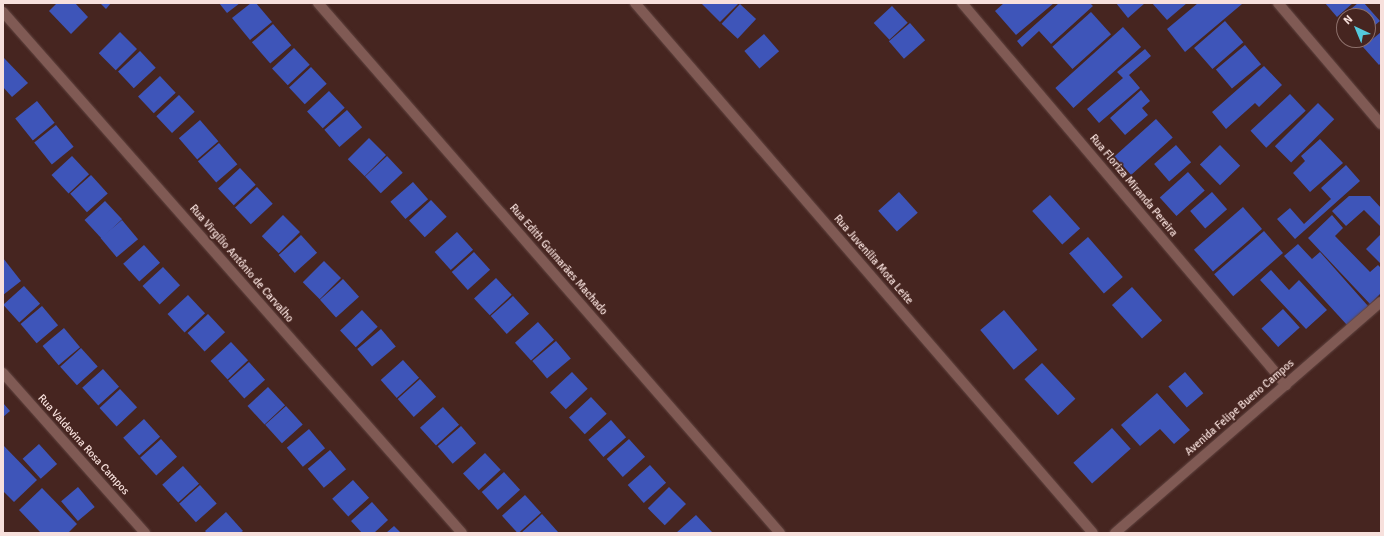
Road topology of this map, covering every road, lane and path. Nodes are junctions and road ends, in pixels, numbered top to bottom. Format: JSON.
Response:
{"nodes":[{"id":1,"x":318,"y":3,"type":"edge"},
{"id":2,"x":635,"y":3,"type":"edge"},
{"id":3,"x":962,"y":3,"type":"edge"},
{"id":4,"x":1278,"y":3,"type":"edge"},
{"id":5,"x":3,"y":12,"type":"edge"},
{"id":6,"x":1381,"y":124,"type":"edge"},
{"id":7,"x":1381,"y":302,"type":"edge"},
{"id":8,"x":3,"y":373,"type":"edge"},
{"id":9,"x":1286,"y":385,"type":"junction"},
{"id":10,"x":145,"y":533,"type":"edge"},
{"id":11,"x":462,"y":533,"type":"edge"},
{"id":12,"x":780,"y":533,"type":"edge"},
{"id":13,"x":1093,"y":533,"type":"edge"},
{"id":14,"x":1115,"y":533,"type":"edge"}],
"edges":[{"from":1,"to":12,"type":"street","name":"Rua Edith Guimarães Machado"},
{"from":2,"to":13,"type":"street","name":"Rua Juvenília Mota Leite"},
{"from":3,"to":9,"type":"street","name":"Rua Floriza Miranda Pereira"},
{"from":4,"to":6,"type":"street"},
{"from":5,"to":11,"type":"street","name":"Rua Virgílio Antônio de Carvalho"},
{"from":7,"to":9,"type":"street","name":"Avenida Felipe Bueno Campos"},
{"from":8,"to":10,"type":"street","name":"Rua Valdevina Rosa Campos"},
{"from":9,"to":14,"type":"street","name":"Avenida Felipe Bueno Campos"}]}
